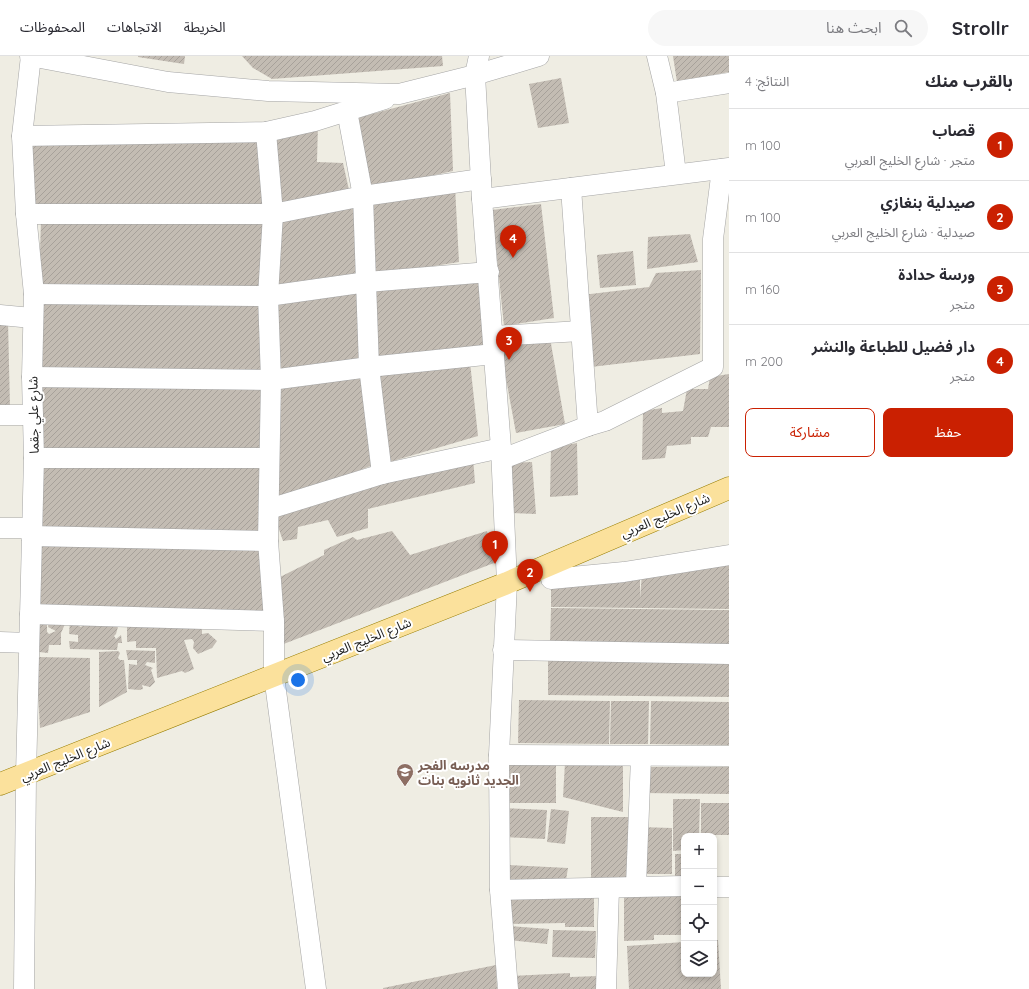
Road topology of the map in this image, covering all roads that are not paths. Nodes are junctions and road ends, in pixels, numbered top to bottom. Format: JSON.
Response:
{"nodes":[{"id":1,"x":30,"y":56,"type":"edge"},
{"id":2,"x":479,"y":56,"type":"edge"},
{"id":3,"x":539,"y":56,"type":"edge"},
{"id":4,"x":657,"y":56,"type":"edge"},
{"id":5,"x":475,"y":75,"type":"junction"},
{"id":6,"x":729,"y":83,"type":"edge"},
{"id":7,"x":666,"y":92,"type":"junction"},
{"id":8,"x":399,"y":94,"type":"junction"},
{"id":9,"x":347,"y":111,"type":"junction"},
{"id":10,"x":266,"y":132,"type":"junction"},
{"id":11,"x":22,"y":136,"type":"junction"},
{"id":12,"x":725,"y":168,"type":"edge"},
{"id":13,"x":676,"y":174,"type":"junction"},
{"id":14,"x":481,"y":179,"type":"junction"},
{"id":15,"x":571,"y":188,"type":"junction"},
{"id":16,"x":363,"y":196,"type":"junction"},
{"id":17,"x":482,"y":199,"type":"junction"},
{"id":18,"x":26,"y":214,"type":"junction"},
{"id":19,"x":272,"y":214,"type":"junction"},
{"id":20,"x":488,"y":272,"type":"junction"},
{"id":21,"x":367,"y":282,"type":"junction"},
{"id":22,"x":34,"y":294,"type":"junction"},
{"id":23,"x":268,"y":296,"type":"junction"},
{"id":24,"x":0,"y":315,"type":"edge"},
{"id":25,"x":32,"y":318,"type":"junction"},
{"id":26,"x":580,"y":331,"type":"junction"},
{"id":27,"x":494,"y":345,"type":"junction"},
{"id":28,"x":369,"y":367,"type":"junction"},
{"id":29,"x":32,"y":377,"type":"junction"},
{"id":30,"x":271,"y":380,"type":"junction"},
{"id":31,"x":0,"y":415,"type":"edge"},
{"id":32,"x":33,"y":415,"type":"junction"},
{"id":33,"x":588,"y":426,"type":"junction"},
{"id":34,"x":501,"y":453,"type":"junction"},
{"id":35,"x":34,"y":458,"type":"junction"},
{"id":36,"x":269,"y":458,"type":"junction"},
{"id":37,"x":382,"y":474,"type":"junction"},
{"id":38,"x":729,"y":488,"type":"edge"},
{"id":39,"x":269,"y":510,"type":"junction"},
{"id":40,"x":0,"y":528,"type":"edge"},
{"id":41,"x":32,"y":532,"type":"junction"},
{"id":42,"x":268,"y":541,"type":"junction"},
{"id":43,"x":729,"y":555,"type":"edge"},
{"id":44,"x":552,"y":579,"type":"dead end"},
{"id":45,"x":507,"y":583,"type":"junction"},
{"id":46,"x":30,"y":614,"type":"junction"},
{"id":47,"x":274,"y":621,"type":"junction"},
{"id":48,"x":0,"y":642,"type":"edge"},
{"id":49,"x":29,"y":643,"type":"junction"},
{"id":50,"x":503,"y":650,"type":"junction"},
{"id":51,"x":729,"y":654,"type":"edge"},
{"id":52,"x":274,"y":676,"type":"junction"},
{"id":53,"x":499,"y":755,"type":"junction"},
{"id":54,"x":729,"y":756,"type":"edge"},
{"id":55,"x":641,"y":757,"type":"junction"},
{"id":56,"x":26,"y":775,"type":"junction"},
{"id":57,"x":0,"y":784,"type":"edge"},
{"id":58,"x":636,"y":886,"type":"junction"},
{"id":59,"x":681,"y":886,"type":"edge"},
{"id":60,"x":717,"y":887,"type":"edge"},
{"id":61,"x":729,"y":887,"type":"edge"},
{"id":62,"x":609,"y":888,"type":"junction"},
{"id":63,"x":500,"y":890,"type":"junction"},
{"id":64,"x":24,"y":989,"type":"edge"},
{"id":65,"x":316,"y":989,"type":"edge"},
{"id":66,"x":508,"y":989,"type":"edge"},
{"id":67,"x":606,"y":989,"type":"edge"}],
"edges":[{"from":1,"to":8,"type":"street"},
{"from":1,"to":11,"type":"street","name":"شارع علي جقما"},
{"from":2,"to":5,"type":"street"},
{"from":3,"to":5,"type":"street"},
{"from":4,"to":7,"type":"street"},
{"from":5,"to":8,"type":"street"},
{"from":5,"to":14,"type":"street"},
{"from":6,"to":7,"type":"street"},
{"from":7,"to":13,"type":"street"},
{"from":8,"to":9,"type":"street"},
{"from":9,"to":10,"type":"street"},
{"from":9,"to":16,"type":"street"},
{"from":10,"to":11,"type":"street"},
{"from":10,"to":19,"type":"street"},
{"from":11,"to":18,"type":"street","name":"شارع علي جقما"},
{"from":12,"to":13,"type":"street"},
{"from":12,"to":33,"type":"street"},
{"from":13,"to":15,"type":"street"},
{"from":14,"to":16,"type":"street"},
{"from":14,"to":17,"type":"street"},
{"from":15,"to":17,"type":"street"},
{"from":15,"to":26,"type":"street"},
{"from":16,"to":19,"type":"street"},
{"from":16,"to":21,"type":"street"},
{"from":17,"to":20,"type":"street"},
{"from":18,"to":19,"type":"street"},
{"from":18,"to":22,"type":"street","name":"شارع علي جقما"},
{"from":19,"to":23,"type":"street"},
{"from":20,"to":21,"type":"street"},
{"from":20,"to":27,"type":"street"},
{"from":21,"to":23,"type":"street"},
{"from":21,"to":28,"type":"street"},
{"from":22,"to":23,"type":"street"},
{"from":22,"to":25,"type":"street","name":"شارع علي جقما"},
{"from":23,"to":30,"type":"street"},
{"from":24,"to":25,"type":"street"},
{"from":25,"to":29,"type":"street","name":"شارع علي جقما"},
{"from":26,"to":27,"type":"street"},
{"from":26,"to":33,"type":"street"},
{"from":27,"to":28,"type":"street"},
{"from":27,"to":34,"type":"street"},
{"from":28,"to":30,"type":"street"},
{"from":28,"to":37,"type":"street"},
{"from":29,"to":30,"type":"street"},
{"from":29,"to":32,"type":"street","name":"شارع علي جقما"},
{"from":30,"to":36,"type":"street"},
{"from":31,"to":32,"type":"street"},
{"from":32,"to":35,"type":"street","name":"شارع علي جقما"},
{"from":33,"to":34,"type":"street"},
{"from":34,"to":37,"type":"street"},
{"from":34,"to":45,"type":"street"},
{"from":35,"to":36,"type":"street"},
{"from":35,"to":41,"type":"street","name":"شارع علي جقما"},
{"from":36,"to":39,"type":"street"},
{"from":37,"to":39,"type":"street"},
{"from":38,"to":45,"type":"main road","name":"شارع الخليج العربي"},
{"from":39,"to":42,"type":"street"},
{"from":40,"to":41,"type":"street"},
{"from":41,"to":42,"type":"street"},
{"from":41,"to":46,"type":"street","name":"شارع علي جقما"},
{"from":42,"to":47,"type":"street"},
{"from":43,"to":44,"type":"street"},
{"from":45,"to":50,"type":"street"},
{"from":45,"to":52,"type":"main road","name":"شارع الخليج العربي"},
{"from":46,"to":47,"type":"street"},
{"from":46,"to":49,"type":"street","name":"شارع علي جقما"},
{"from":47,"to":52,"type":"street"},
{"from":48,"to":49,"type":"street"},
{"from":49,"to":56,"type":"street","name":"شارع علي جقما"},
{"from":50,"to":51,"type":"street"},
{"from":50,"to":53,"type":"street"},
{"from":52,"to":56,"type":"main road","name":"شارع الخليج العربي"},
{"from":52,"to":65,"type":"street"},
{"from":53,"to":55,"type":"street"},
{"from":53,"to":63,"type":"street"},
{"from":54,"to":55,"type":"street"},
{"from":55,"to":58,"type":"street"},
{"from":56,"to":57,"type":"main road","name":"شارع الخليج العربي"},
{"from":56,"to":64,"type":"street","name":"شارع علي جقما"},
{"from":58,"to":59,"type":"street"},
{"from":58,"to":62,"type":"street"},
{"from":60,"to":61,"type":"street"},
{"from":62,"to":63,"type":"street"},
{"from":62,"to":67,"type":"street"},
{"from":63,"to":66,"type":"street"}]}
